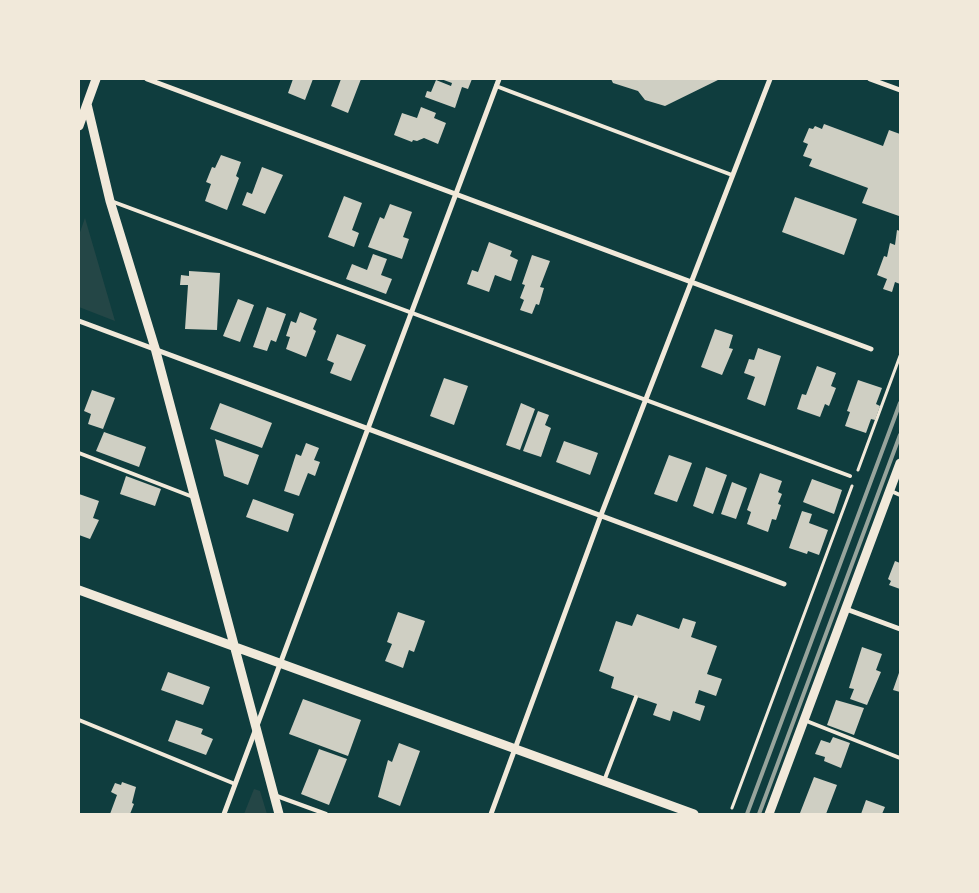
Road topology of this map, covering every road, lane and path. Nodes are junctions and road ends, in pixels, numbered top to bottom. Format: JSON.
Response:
{"nodes":[{"id":1,"x":96,"y":79,"type":"edge"},
{"id":2,"x":147,"y":79,"type":"edge"},
{"id":3,"x":498,"y":79,"type":"edge"},
{"id":4,"x":770,"y":79,"type":"edge"},
{"id":5,"x":870,"y":79,"type":"edge"},
{"id":6,"x":496,"y":86,"type":"junction"},
{"id":7,"x":900,"y":90,"type":"edge"},
{"id":8,"x":87,"y":104,"type":"junction"},
{"id":9,"x":79,"y":126,"type":"edge"},
{"id":10,"x":732,"y":175,"type":"junction"},
{"id":11,"x":455,"y":195,"type":"junction"},
{"id":12,"x":110,"y":201,"type":"junction"},
{"id":13,"x":690,"y":282,"type":"junction"},
{"id":14,"x":412,"y":313,"type":"junction"},
{"id":15,"x":79,"y":321,"type":"edge"},
{"id":16,"x":155,"y":348,"type":"junction"},
{"id":17,"x":871,"y":349,"type":"dead end"},
{"id":18,"x":900,"y":356,"type":"edge"},
{"id":19,"x":645,"y":400,"type":"junction"},
{"id":20,"x":368,"y":430,"type":"junction"},
{"id":21,"x":79,"y":453,"type":"edge"},
{"id":22,"x":900,"y":463,"type":"edge"},
{"id":23,"x":850,"y":476,"type":"dead end"},
{"id":24,"x":856,"y":476,"type":"dead end"},
{"id":25,"x":852,"y":485,"type":"dead end"},
{"id":26,"x":890,"y":491,"type":"junction"},
{"id":27,"x":900,"y":495,"type":"edge"},
{"id":28,"x":195,"y":498,"type":"junction"},
{"id":29,"x":601,"y":515,"type":"junction"},
{"id":30,"x":784,"y":584,"type":"dead end"},
{"id":31,"x":79,"y":590,"type":"edge"},
{"id":32,"x":846,"y":609,"type":"junction"},
{"id":33,"x":900,"y":629,"type":"edge"},
{"id":34,"x":235,"y":648,"type":"junction"},
{"id":35,"x":278,"y":663,"type":"junction"},
{"id":36,"x":636,"y":697,"type":"dead end"},
{"id":37,"x":79,"y":720,"type":"edge"},
{"id":38,"x":804,"y":720,"type":"junction"},
{"id":39,"x":256,"y":726,"type":"junction"},
{"id":40,"x":516,"y":748,"type":"junction"},
{"id":41,"x":900,"y":758,"type":"edge"},
{"id":42,"x":604,"y":781,"type":"junction"},
{"id":43,"x":235,"y":784,"type":"junction"},
{"id":44,"x":274,"y":795,"type":"junction"},
{"id":45,"x":732,"y":808,"type":"dead end"},
{"id":46,"x":224,"y":814,"type":"edge"},
{"id":47,"x":279,"y":814,"type":"edge"},
{"id":48,"x":326,"y":814,"type":"edge"},
{"id":49,"x":492,"y":814,"type":"edge"},
{"id":50,"x":694,"y":814,"type":"edge"},
{"id":51,"x":768,"y":814,"type":"edge"}],
"edges":[{"from":1,"to":8,"type":"street"},
{"from":2,"to":11,"type":"street"},
{"from":3,"to":6,"type":"street"},
{"from":4,"to":10,"type":"street"},
{"from":5,"to":7,"type":"street"},
{"from":6,"to":10,"type":"lane"},
{"from":6,"to":11,"type":"street"},
{"from":8,"to":9,"type":"street"},
{"from":8,"to":12,"type":"street"},
{"from":10,"to":13,"type":"street"},
{"from":11,"to":13,"type":"street"},
{"from":11,"to":14,"type":"street"},
{"from":12,"to":14,"type":"lane"},
{"from":12,"to":16,"type":"street"},
{"from":13,"to":17,"type":"street"},
{"from":13,"to":19,"type":"street"},
{"from":14,"to":19,"type":"lane"},
{"from":14,"to":20,"type":"street"},
{"from":15,"to":16,"type":"street"},
{"from":16,"to":20,"type":"street"},
{"from":16,"to":28,"type":"street"},
{"from":18,"to":24,"type":"path"},
{"from":19,"to":23,"type":"lane"},
{"from":19,"to":29,"type":"street"},
{"from":20,"to":29,"type":"street"},
{"from":20,"to":35,"type":"street"},
{"from":21,"to":28,"type":"lane"},
{"from":22,"to":26,"type":"street"},
{"from":25,"to":45,"type":"path"},
{"from":26,"to":27,"type":"lane"},
{"from":26,"to":32,"type":"street"},
{"from":28,"to":34,"type":"street"},
{"from":29,"to":30,"type":"street"},
{"from":29,"to":40,"type":"street"},
{"from":31,"to":34,"type":"street"},
{"from":32,"to":33,"type":"street"},
{"from":32,"to":38,"type":"street"},
{"from":34,"to":35,"type":"street"},
{"from":34,"to":39,"type":"street"},
{"from":35,"to":39,"type":"street"},
{"from":35,"to":40,"type":"street"},
{"from":36,"to":42,"type":"lane"},
{"from":37,"to":43,"type":"lane"},
{"from":38,"to":41,"type":"lane"},
{"from":38,"to":51,"type":"street"},
{"from":39,"to":43,"type":"street"},
{"from":39,"to":44,"type":"street"},
{"from":40,"to":42,"type":"street"},
{"from":40,"to":49,"type":"street"},
{"from":42,"to":50,"type":"street"},
{"from":43,"to":46,"type":"street"},
{"from":44,"to":47,"type":"street"},
{"from":44,"to":48,"type":"lane"}]}
